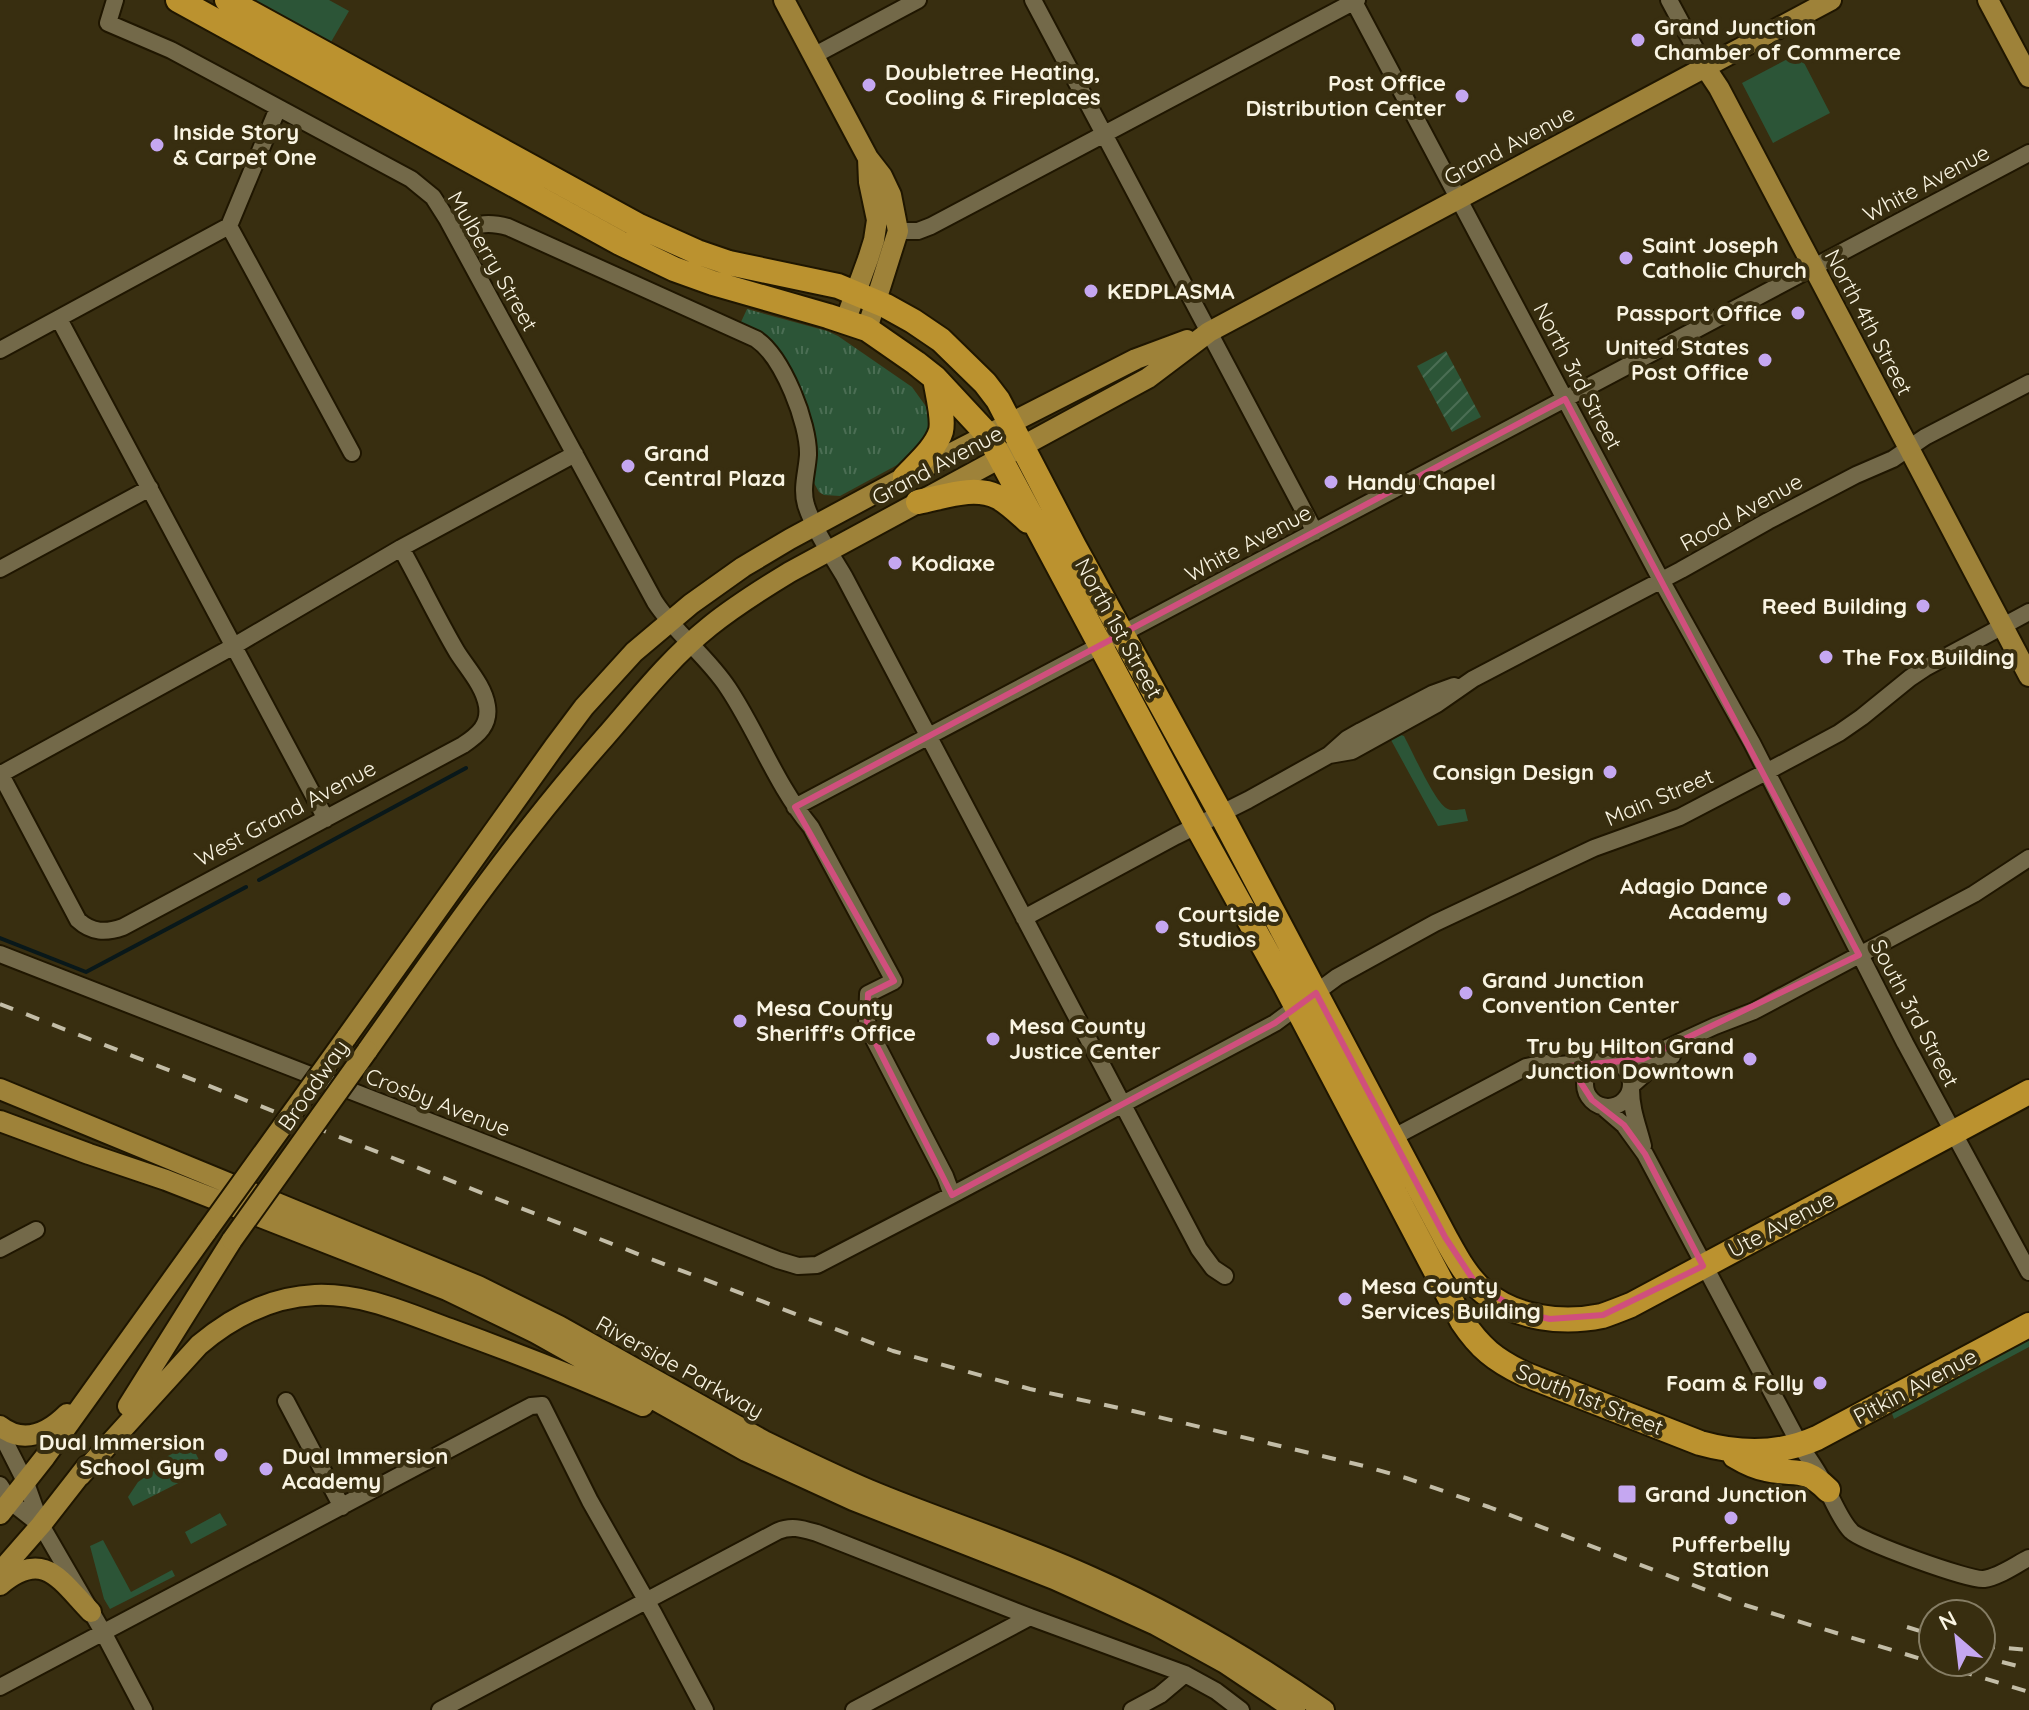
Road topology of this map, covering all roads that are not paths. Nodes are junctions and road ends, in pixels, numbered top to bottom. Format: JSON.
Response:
{"nodes":[{"id":1,"x":115,"y":0,"type":"edge"},
{"id":2,"x":178,"y":0,"type":"edge"},
{"id":3,"x":227,"y":0,"type":"edge"},
{"id":4,"x":784,"y":0,"type":"edge"},
{"id":5,"x":918,"y":0,"type":"edge"},
{"id":6,"x":1033,"y":0,"type":"edge"},
{"id":7,"x":1669,"y":0,"type":"edge"},
{"id":8,"x":1831,"y":0,"type":"edge"},
{"id":9,"x":1988,"y":0,"type":"edge"},
{"id":10,"x":1355,"y":1,"type":"edge"},
{"id":11,"x":813,"y":56,"type":"junction"},
{"id":12,"x":1705,"y":67,"type":"junction"},
{"id":13,"x":2029,"y":77,"type":"edge"},
{"id":14,"x":278,"y":108,"type":"junction"},
{"id":15,"x":1104,"y":134,"type":"junction"},
{"id":16,"x":2029,"y":153,"type":"edge"},
{"id":17,"x":868,"y":158,"type":"junction"},
{"id":18,"x":1459,"y":199,"type":"junction"},
{"id":19,"x":229,"y":226,"type":"junction"},
{"id":20,"x":898,"y":231,"type":"junction"},
{"id":21,"x":456,"y":235,"type":"junction"},
{"id":22,"x":1813,"y":267,"type":"junction"},
{"id":23,"x":866,"y":298,"type":"junction"},
{"id":24,"x":59,"y":319,"type":"junction"},
{"id":25,"x":856,"y":326,"type":"junction"},
{"id":26,"x":1209,"y":332,"type":"junction"},
{"id":27,"x":0,"y":350,"type":"edge"},
{"id":28,"x":935,"y":378,"type":"junction"},
{"id":29,"x":2029,"y":383,"type":"edge"},
{"id":30,"x":1565,"y":399,"type":"junction"},
{"id":31,"x":1010,"y":423,"type":"junction"},
{"id":32,"x":988,"y":435,"type":"junction"},
{"id":33,"x":1908,"y":449,"type":"junction"},
{"id":34,"x":1011,"y":452,"type":"junction"},
{"id":35,"x":352,"y":453,"type":"dead end"},
{"id":36,"x":575,"y":454,"type":"junction"},
{"id":37,"x":905,"y":477,"type":"junction"},
{"id":38,"x":150,"y":488,"type":"junction"},
{"id":39,"x":918,"y":502,"type":"junction"},
{"id":40,"x":815,"y":526,"type":"junction"},
{"id":41,"x":1039,"y":530,"type":"junction"},
{"id":42,"x":1315,"y":532,"type":"junction"},
{"id":43,"x":401,"y":548,"type":"junction"},
{"id":44,"x":829,"y":550,"type":"junction"},
{"id":45,"x":0,"y":569,"type":"edge"},
{"id":46,"x":1661,"y":580,"type":"junction"},
{"id":47,"x":2029,"y":612,"type":"edge"},
{"id":48,"x":668,"y":622,"type":"junction"},
{"id":49,"x":2002,"y":626,"type":"junction"},
{"id":50,"x":1123,"y":634,"type":"junction"},
{"id":51,"x":690,"y":645,"type":"junction"},
{"id":52,"x":1101,"y":645,"type":"junction"},
{"id":53,"x":234,"y":646,"type":"junction"},
{"id":54,"x":2029,"y":676,"type":"edge"},
{"id":55,"x":929,"y":736,"type":"junction"},
{"id":56,"x":1767,"y":772,"type":"junction"},
{"id":57,"x":0,"y":774,"type":"edge"},
{"id":58,"x":795,"y":807,"type":"junction"},
{"id":59,"x":1221,"y":814,"type":"junction"},
{"id":60,"x":326,"y":819,"type":"junction"},
{"id":61,"x":1197,"y":826,"type":"junction"},
{"id":62,"x":2029,"y":858,"type":"edge"},
{"id":63,"x":1024,"y":918,"type":"junction"},
{"id":64,"x":0,"y":954,"type":"edge"},
{"id":65,"x":1859,"y":955,"type":"junction"},
{"id":66,"x":1307,"y":1000,"type":"junction"},
{"id":67,"x":1694,"y":1037,"type":"junction"},
{"id":68,"x":1609,"y":1061,"type":"junction"},
{"id":69,"x":1560,"y":1065,"type":"junction"},
{"id":70,"x":1632,"y":1087,"type":"junction"},
{"id":71,"x":0,"y":1089,"type":"edge"},
{"id":72,"x":1586,"y":1092,"type":"junction"},
{"id":73,"x":2029,"y":1092,"type":"edge"},
{"id":74,"x":1122,"y":1105,"type":"junction"},
{"id":75,"x":1603,"y":1107,"type":"junction"},
{"id":76,"x":0,"y":1121,"type":"edge"},
{"id":77,"x":1954,"y":1132,"type":"junction"},
{"id":78,"x":1392,"y":1138,"type":"junction"},
{"id":79,"x":1645,"y":1154,"type":"junction"},
{"id":80,"x":952,"y":1195,"type":"junction"},
{"id":81,"x":36,"y":1230,"type":"dead end"},
{"id":82,"x":0,"y":1249,"type":"edge"},
{"id":83,"x":817,"y":1265,"type":"joint"},
{"id":84,"x":1703,"y":1266,"type":"junction"},
{"id":85,"x":2029,"y":1272,"type":"edge"},
{"id":86,"x":1225,"y":1276,"type":"dead end"},
{"id":87,"x":2029,"y":1325,"type":"edge"},
{"id":88,"x":108,"y":1370,"type":"junction"},
{"id":89,"x":286,"y":1401,"type":"dead end"},
{"id":90,"x":0,"y":1426,"type":"edge"},
{"id":91,"x":0,"y":1432,"type":"edge"},
{"id":92,"x":1800,"y":1445,"type":"junction"},
{"id":93,"x":1722,"y":1449,"type":"junction"},
{"id":94,"x":746,"y":1451,"type":"junction"},
{"id":95,"x":80,"y":1476,"type":"junction"},
{"id":96,"x":26,"y":1483,"type":"junction"},
{"id":97,"x":1828,"y":1490,"type":"junction"},
{"id":98,"x":4,"y":1500,"type":"edge"},
{"id":99,"x":342,"y":1507,"type":"junction"},
{"id":100,"x":41,"y":1525,"type":"junction"},
{"id":101,"x":2029,"y":1558,"type":"edge"},
{"id":102,"x":0,"y":1572,"type":"edge"},
{"id":103,"x":0,"y":1585,"type":"edge"},
{"id":104,"x":646,"y":1601,"type":"junction"},
{"id":105,"x":91,"y":1612,"type":"junction"},
{"id":106,"x":1030,"y":1617,"type":"junction"},
{"id":107,"x":103,"y":1632,"type":"junction"},
{"id":108,"x":1185,"y":1674,"type":"junction"},
{"id":109,"x":0,"y":1687,"type":"edge"},
{"id":110,"x":144,"y":1710,"type":"edge"},
{"id":111,"x":440,"y":1710,"type":"edge"},
{"id":112,"x":705,"y":1710,"type":"edge"},
{"id":113,"x":854,"y":1710,"type":"edge"},
{"id":114,"x":1132,"y":1710,"type":"edge"},
{"id":115,"x":1241,"y":1710,"type":"edge"},
{"id":116,"x":1295,"y":1710,"type":"edge"},
{"id":117,"x":1324,"y":1710,"type":"edge"}],
"edges":[{"from":1,"to":14,"type":"street","name":"Mulberry Street"},
{"from":2,"to":25,"type":"highway","name":"North 1st Street"},
{"from":3,"to":23,"type":"highway","name":"North 1st Street"},
{"from":4,"to":11,"type":"main road"},
{"from":5,"to":11,"type":"street"},
{"from":6,"to":15,"type":"street"},
{"from":7,"to":12,"type":"street","name":"North 4th Street"},
{"from":8,"to":12,"type":"main road","name":"Grand Avenue"},
{"from":9,"to":13,"type":"main road"},
{"from":10,"to":15,"type":"street"},
{"from":10,"to":18,"type":"street","name":"North 3rd Street"},
{"from":11,"to":17,"type":"main road"},
{"from":12,"to":18,"type":"main road","name":"Grand Avenue"},
{"from":12,"to":22,"type":"main road","name":"North 4th Street"},
{"from":14,"to":19,"type":"street"},
{"from":14,"to":21,"type":"street","name":"Mulberry Street"},
{"from":15,"to":20,"type":"street"},
{"from":15,"to":26,"type":"street"},
{"from":16,"to":22,"type":"street","name":"White Avenue"},
{"from":17,"to":20,"type":"main road"},
{"from":17,"to":23,"type":"main road"},
{"from":18,"to":26,"type":"main road","name":"Grand Avenue"},
{"from":18,"to":30,"type":"street","name":"North 3rd Street"},
{"from":19,"to":24,"type":"street"},
{"from":19,"to":35,"type":"street"},
{"from":20,"to":23,"type":"main road"},
{"from":21,"to":36,"type":"street","name":"Mulberry Street"},
{"from":21,"to":40,"type":"street"},
{"from":22,"to":30,"type":"street","name":"White Avenue"},
{"from":22,"to":33,"type":"main road","name":"North 4th Street"},
{"from":23,"to":25,"type":"main road"},
{"from":23,"to":31,"type":"highway","name":"North 1st Street"},
{"from":24,"to":27,"type":"street"},
{"from":24,"to":38,"type":"street"},
{"from":25,"to":28,"type":"highway","name":"North 1st Street"},
{"from":26,"to":31,"type":"main road","name":"Grand Avenue"},
{"from":26,"to":34,"type":"main road","name":"Grand Avenue"},
{"from":26,"to":42,"type":"street"},
{"from":28,"to":32,"type":"highway","name":"North 1st Street"},
{"from":28,"to":37,"type":"highway"},
{"from":29,"to":33,"type":"street","name":"Rood Avenue"},
{"from":30,"to":42,"type":"street","name":"White Avenue"},
{"from":30,"to":46,"type":"street","name":"North 3rd Street"},
{"from":31,"to":32,"type":"main road"},
{"from":31,"to":34,"type":"highway","name":"North 1st Street"},
{"from":32,"to":34,"type":"highway","name":"North 1st Street"},
{"from":32,"to":37,"type":"main road"},
{"from":33,"to":46,"type":"street","name":"Rood Avenue"},
{"from":33,"to":49,"type":"main road","name":"North 4th Street"},
{"from":34,"to":39,"type":"main road","name":"Grand Avenue"},
{"from":34,"to":41,"type":"highway","name":"North 1st Street"},
{"from":34,"to":50,"type":"highway","name":"North 1st Street"},
{"from":36,"to":43,"type":"street"},
{"from":36,"to":48,"type":"street","name":"Mulberry Street"},
{"from":37,"to":40,"type":"main road"},
{"from":38,"to":45,"type":"street"},
{"from":38,"to":53,"type":"street"},
{"from":39,"to":41,"type":"highway"},
{"from":39,"to":44,"type":"main road","name":"Grand Avenue"},
{"from":40,"to":44,"type":"street"},
{"from":40,"to":48,"type":"main road"},
{"from":41,"to":52,"type":"highway","name":"North 1st Street"},
{"from":42,"to":50,"type":"street","name":"White Avenue"},
{"from":43,"to":53,"type":"street"},
{"from":43,"to":60,"type":"street","name":"West Grand Avenue"},
{"from":44,"to":51,"type":"main road","name":"Grand Avenue"},
{"from":44,"to":55,"type":"street"},
{"from":46,"to":56,"type":"street","name":"North 3rd Street"},
{"from":46,"to":59,"type":"street","name":"Rood Avenue"},
{"from":47,"to":49,"type":"street","name":"Main Street"},
{"from":48,"to":51,"type":"street","name":"Mulberry Street"},
{"from":48,"to":88,"type":"main road","name":"Broadway","bridge":true},
{"from":49,"to":54,"type":"main road","name":"North 4th Street"},
{"from":49,"to":56,"type":"street","name":"Main Street"},
{"from":50,"to":52,"type":"street","name":"White Avenue"},
{"from":50,"to":59,"type":"highway","name":"North 1st Street"},
{"from":51,"to":58,"type":"street","name":"Mulberry Street"},
{"from":51,"to":95,"type":"main road","name":"Broadway","bridge":true},
{"from":52,"to":55,"type":"street","name":"White Avenue"},
{"from":52,"to":61,"type":"highway","name":"North 1st Street"},
{"from":53,"to":57,"type":"street"},
{"from":53,"to":60,"type":"street"},
{"from":55,"to":58,"type":"street","name":"White Avenue"},
{"from":55,"to":63,"type":"street"},
{"from":56,"to":65,"type":"street","name":"South 3rd Street"},
{"from":56,"to":66,"type":"street","name":"Main Street"},
{"from":57,"to":60,"type":"street","name":"West Grand Avenue"},
{"from":58,"to":80,"type":"street","name":"Mulberry Street"},
{"from":59,"to":61,"type":"street","name":"Rood Avenue"},
{"from":59,"to":66,"type":"highway","name":"North 1st Street"},
{"from":61,"to":63,"type":"street","name":"Rood Avenue"},
{"from":61,"to":66,"type":"highway","name":"North 1st Street"},
{"from":62,"to":65,"type":"street"},
{"from":63,"to":74,"type":"street"},
{"from":64,"to":83,"type":"street","name":"Crosby Avenue"},
{"from":65,"to":67,"type":"street"},
{"from":65,"to":77,"type":"street","name":"South 3rd Street"},
{"from":66,"to":74,"type":"street","name":"Main Street"},
{"from":66,"to":78,"type":"highway"},
{"from":66,"to":93,"type":"highway","name":"South 1st Street"},
{"from":67,"to":68,"type":"street"},
{"from":67,"to":70,"type":"street"},
{"from":68,"to":69,"type":"street"},
{"from":68,"to":70,"type":"street"},
{"from":68,"to":72,"type":"street"},
{"from":69,"to":72,"type":"street"},
{"from":69,"to":78,"type":"street"},
{"from":70,"to":75,"type":"street"},
{"from":70,"to":79,"type":"street"},
{"from":71,"to":117,"type":"main road","name":"Riverside Parkway"},
{"from":72,"to":75,"type":"street"},
{"from":73,"to":77,"type":"highway","name":"Ute Avenue"},
{"from":74,"to":80,"type":"street","name":"Main Street"},
{"from":74,"to":86,"type":"street"},
{"from":75,"to":79,"type":"street"},
{"from":76,"to":94,"type":"main road","name":"Riverside Parkway"},
{"from":77,"to":84,"type":"highway","name":"Ute Avenue"},
{"from":77,"to":85,"type":"street","name":"South 3rd Street"},
{"from":78,"to":84,"type":"highway","name":"Ute Avenue"},
{"from":79,"to":84,"type":"street"},
{"from":80,"to":83,"type":"street","name":"Main Street"},
{"from":81,"to":82,"type":"street"},
{"from":84,"to":92,"type":"street"},
{"from":87,"to":92,"type":"highway","name":"Pitkin Avenue"},
{"from":88,"to":90,"type":"main road"},
{"from":88,"to":96,"type":"main road","name":"Broadway"},
{"from":89,"to":99,"type":"street"},
{"from":91,"to":96,"type":"street"},
{"from":92,"to":93,"type":"highway","name":"South 1st Street"},
{"from":92,"to":97,"type":"street"},
{"from":93,"to":97,"type":"highway"},
{"from":94,"to":95,"type":"main road"},
{"from":94,"to":116,"type":"main road","name":"Riverside Parkway"},
{"from":95,"to":100,"type":"main road","name":"Broadway"},
{"from":96,"to":98,"type":"main road","name":"Broadway"},
{"from":96,"to":100,"type":"street"},
{"from":97,"to":101,"type":"street"},
{"from":98,"to":100,"type":"street"},
{"from":99,"to":104,"type":"street"},
{"from":99,"to":107,"type":"street"},
{"from":100,"to":102,"type":"main road","name":"Broadway"},
{"from":100,"to":105,"type":"street"},
{"from":103,"to":105,"type":"main road"},
{"from":104,"to":106,"type":"street"},
{"from":104,"to":111,"type":"street"},
{"from":104,"to":112,"type":"street"},
{"from":105,"to":107,"type":"street"},
{"from":106,"to":108,"type":"street"},
{"from":106,"to":113,"type":"street"},
{"from":107,"to":109,"type":"street"},
{"from":107,"to":110,"type":"street"},
{"from":108,"to":114,"type":"street"},
{"from":108,"to":115,"type":"street"}]}
